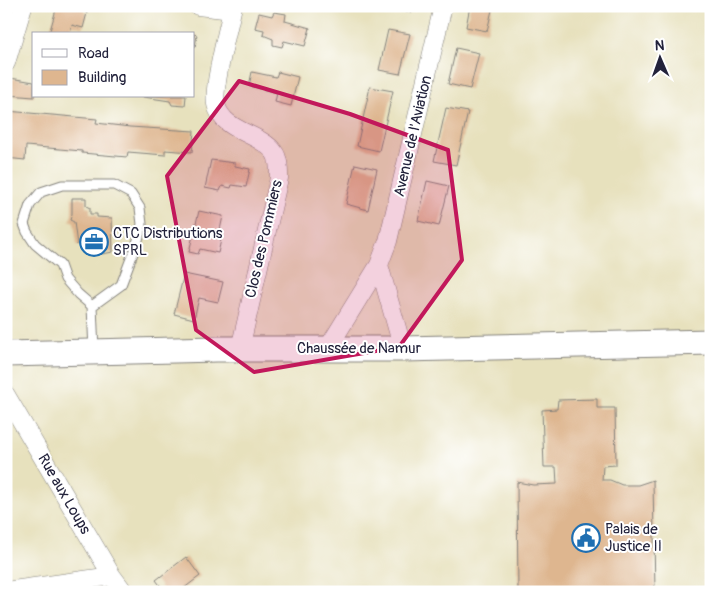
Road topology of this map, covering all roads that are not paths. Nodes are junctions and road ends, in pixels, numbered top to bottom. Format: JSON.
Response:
{"nodes":[{"id":1,"x":23,"y":6,"type":"edge"},
{"id":2,"x":198,"y":6,"type":"edge"},
{"id":3,"x":443,"y":6,"type":"edge"},
{"id":4,"x":233,"y":8,"type":"edge"},
{"id":5,"x":6,"y":64,"type":"edge"},
{"id":6,"x":379,"y":265,"type":"junction"},
{"id":7,"x":92,"y":306,"type":"junction"},
{"id":8,"x":711,"y":342,"type":"edge"},
{"id":9,"x":328,"y":348,"type":"junction"},
{"id":10,"x":240,"y":349,"type":"junction"},
{"id":11,"x":403,"y":349,"type":"junction"},
{"id":12,"x":94,"y":352,"type":"junction"},
{"id":13,"x":6,"y":354,"type":"edge"},
{"id":14,"x":6,"y":395,"type":"edge"},
{"id":15,"x":112,"y":576,"type":"junction"},
{"id":16,"x":6,"y":591,"type":"edge"},
{"id":17,"x":124,"y":592,"type":"edge"}],
"edges":[{"from":1,"to":5,"type":"street"},
{"from":2,"to":4,"type":"street","name":"Clos des Pommiers"},
{"from":3,"to":6,"type":"street","name":"Avenue de l'Aviation"},
{"from":4,"to":10,"type":"street","name":"Clos des Pommiers"},
{"from":6,"to":9,"type":"street","name":"Avenue de l'Aviation"},
{"from":6,"to":11,"type":"street"},
{"from":7,"to":7,"type":"lane"},
{"from":7,"to":12,"type":"lane"},
{"from":8,"to":11,"type":"street","name":"Chaussée de Namur"},
{"from":9,"to":10,"type":"street","name":"Chaussée de Namur"},
{"from":9,"to":11,"type":"street","name":"Chaussée de Namur"},
{"from":10,"to":12,"type":"street","name":"Chaussée de Namur"},
{"from":12,"to":13,"type":"street","name":"Chaussée de Namur"},
{"from":14,"to":15,"type":"street","name":"Rue aux Loups"},
{"from":15,"to":16,"type":"street"},
{"from":15,"to":17,"type":"street","name":"Rue aux Loups"}]}
